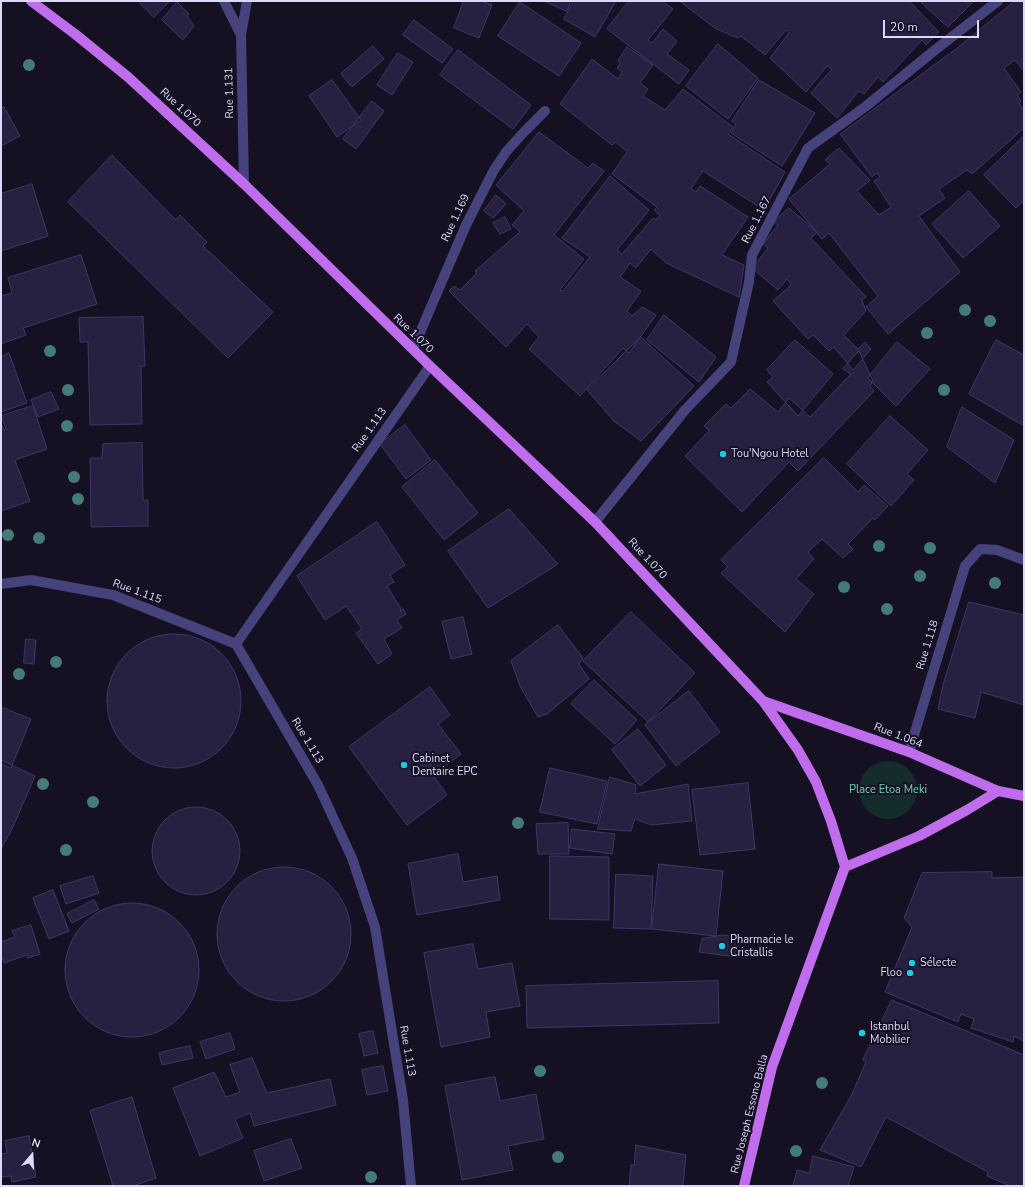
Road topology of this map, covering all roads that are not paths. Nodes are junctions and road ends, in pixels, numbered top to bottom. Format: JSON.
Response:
{"nodes":[{"id":1,"x":31,"y":1,"type":"edge"},
{"id":2,"x":224,"y":1,"type":"edge"},
{"id":3,"x":247,"y":1,"type":"edge"},
{"id":4,"x":998,"y":1,"type":"edge"},
{"id":5,"x":240,"y":35,"type":"junction"},
{"id":6,"x":545,"y":112,"type":"dead end"},
{"id":7,"x":244,"y":184,"type":"junction"},
{"id":8,"x":413,"y":350,"type":"junction"},
{"id":9,"x":430,"y":366,"type":"junction"},
{"id":10,"x":595,"y":522,"type":"junction"},
{"id":11,"x":1024,"y":560,"type":"edge"},
{"id":12,"x":1,"y":584,"type":"edge"},
{"id":13,"x":236,"y":644,"type":"junction"},
{"id":14,"x":763,"y":701,"type":"junction"},
{"id":15,"x":909,"y":752,"type":"junction"},
{"id":16,"x":998,"y":791,"type":"junction"},
{"id":17,"x":1024,"y":796,"type":"edge"},
{"id":18,"x":845,"y":867,"type":"junction"},
{"id":19,"x":411,"y":1186,"type":"edge"},
{"id":20,"x":744,"y":1186,"type":"edge"}],
"edges":[{"from":1,"to":7,"type":"main road","name":"Rue 1.070"},
{"from":2,"to":5,"type":"street"},
{"from":3,"to":5,"type":"street","name":"Rue 1.131"},
{"from":4,"to":10,"type":"street","name":"Rue 1.167"},
{"from":5,"to":7,"type":"street","name":"Rue 1.131"},
{"from":6,"to":8,"type":"street","name":"Rue 1.169"},
{"from":7,"to":8,"type":"main road","name":"Rue 1.070"},
{"from":8,"to":9,"type":"main road","name":"Rue 1.070"},
{"from":9,"to":10,"type":"main road","name":"Rue 1.070"},
{"from":9,"to":13,"type":"street","name":"Rue 1.113"},
{"from":10,"to":14,"type":"main road","name":"Rue 1.070"},
{"from":11,"to":15,"type":"street","name":"Rue 1.118"},
{"from":12,"to":13,"type":"street","name":"Rue 1.115"},
{"from":13,"to":19,"type":"street","name":"Rue 1.113"},
{"from":14,"to":15,"type":"main road","name":"Rue 1.064"},
{"from":14,"to":18,"type":"main road"},
{"from":15,"to":16,"type":"main road","name":"Rue 1.064"},
{"from":16,"to":17,"type":"main road","name":"Rue 1.064"},
{"from":16,"to":18,"type":"main road"},
{"from":18,"to":20,"type":"main road","name":"Rue Joseph Essono Balla"}]}
